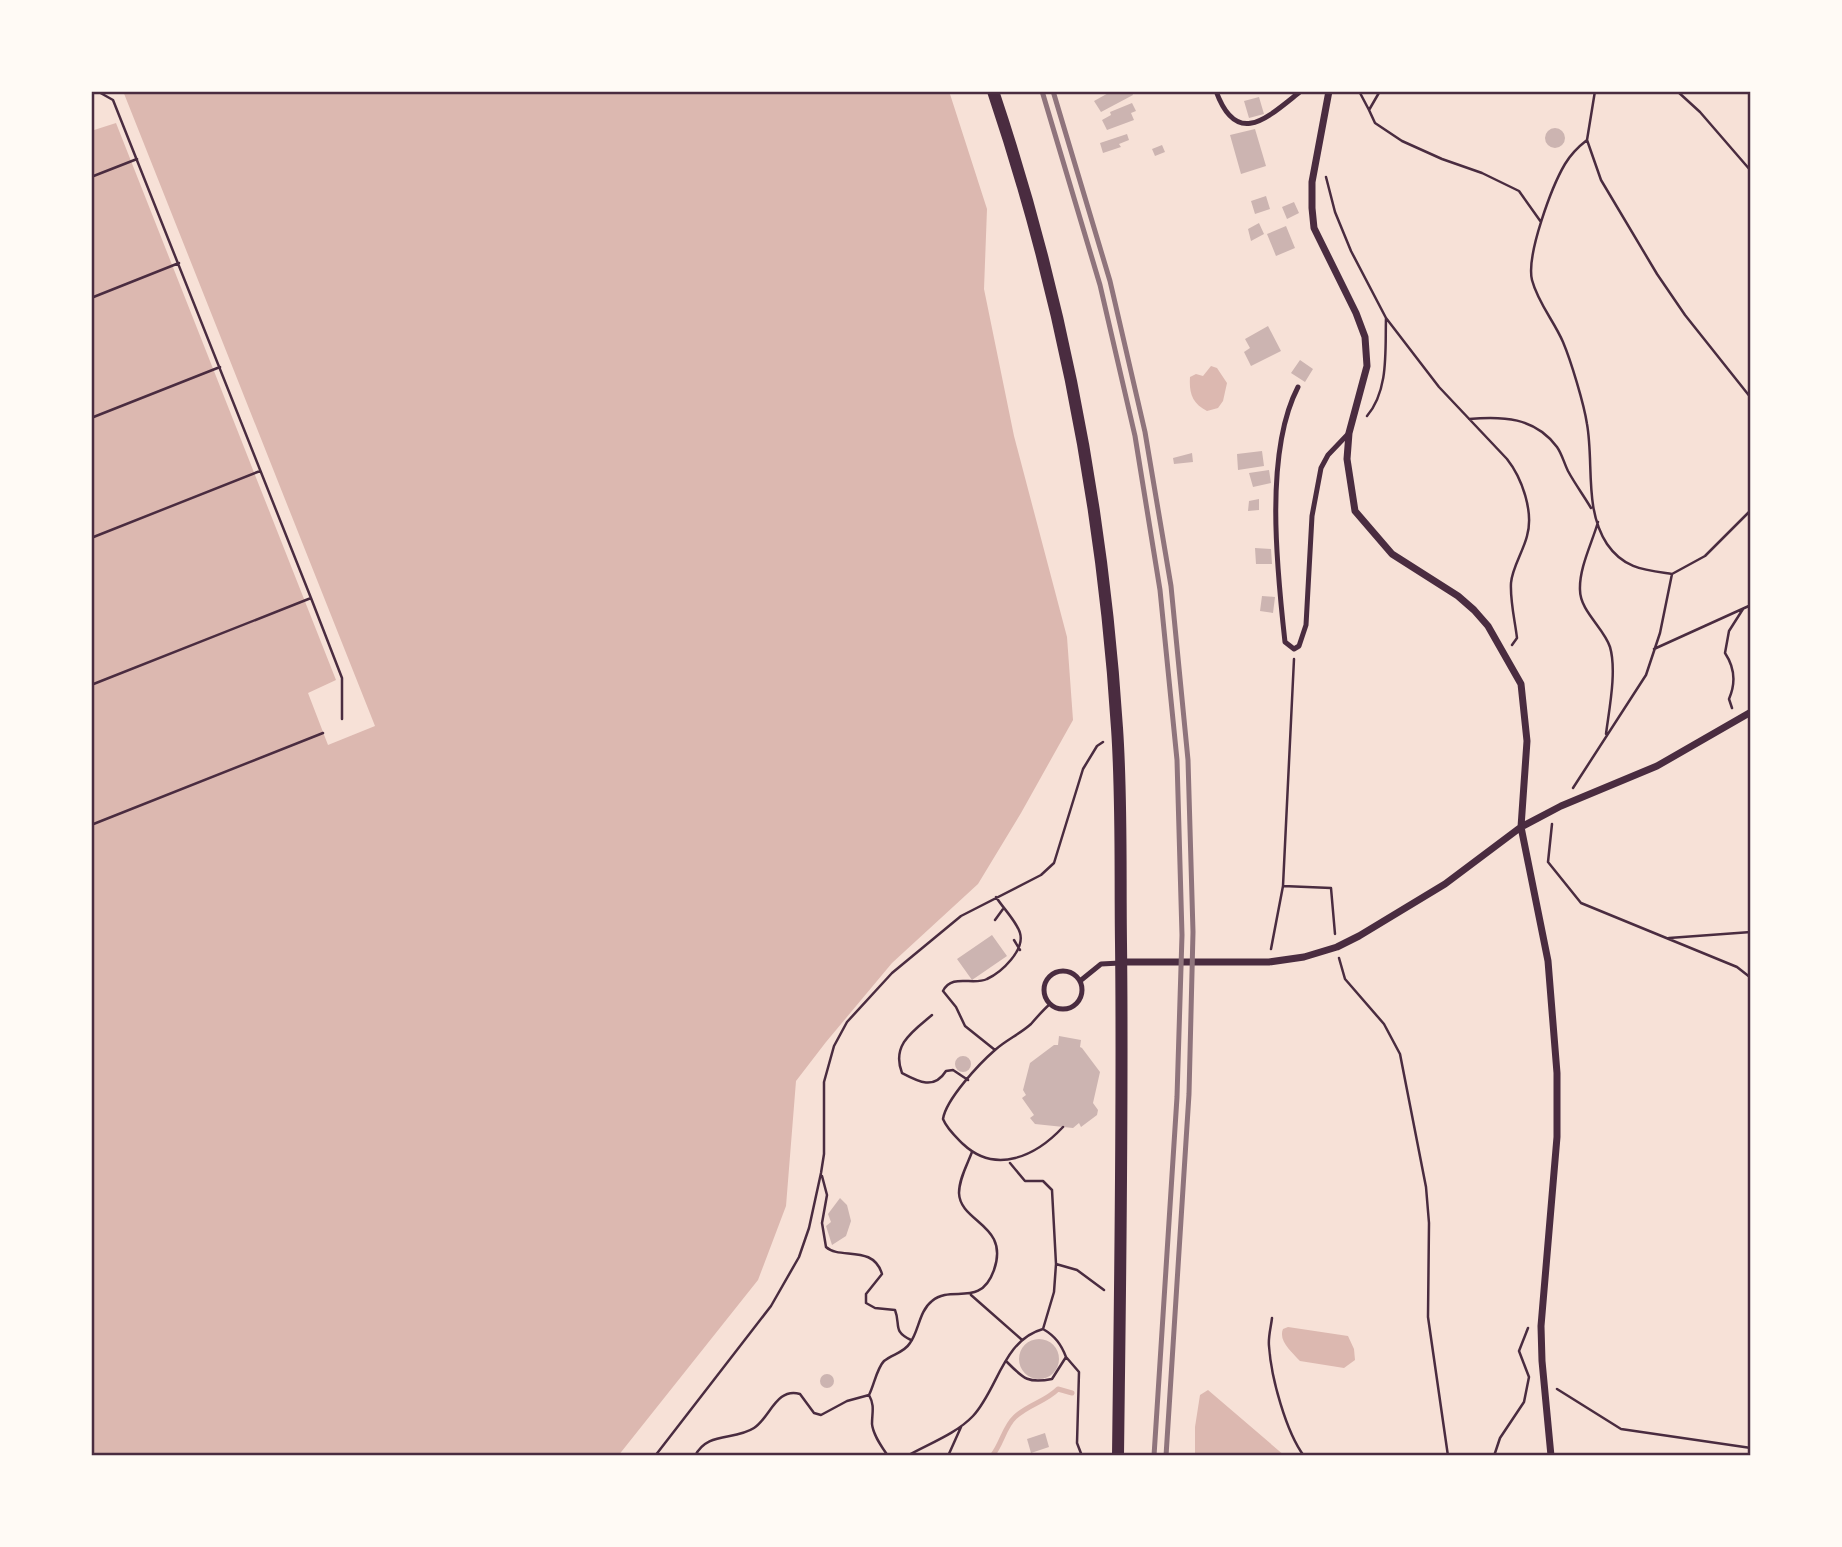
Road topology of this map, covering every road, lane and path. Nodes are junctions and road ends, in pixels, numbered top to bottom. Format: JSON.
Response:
{"nodes":[{"id":1,"x":97,"y":91,"type":"edge"},
{"id":2,"x":993,"y":91,"type":"edge"},
{"id":3,"x":1216,"y":91,"type":"edge"},
{"id":4,"x":1301,"y":91,"type":"edge"},
{"id":5,"x":1329,"y":91,"type":"edge"},
{"id":6,"x":1359,"y":91,"type":"edge"},
{"id":7,"x":1380,"y":91,"type":"edge"},
{"id":8,"x":1595,"y":91,"type":"edge"},
{"id":9,"x":1677,"y":91,"type":"edge"},
{"id":10,"x":1369,"y":110,"type":"junction"},
{"id":11,"x":1587,"y":140,"type":"junction"},
{"id":12,"x":137,"y":159,"type":"junction"},
{"id":13,"x":1326,"y":168,"type":"dead end"},
{"id":14,"x":1751,"y":171,"type":"edge"},
{"id":15,"x":91,"y":177,"type":"edge"},
{"id":16,"x":1541,"y":222,"type":"junction"},
{"id":17,"x":179,"y":263,"type":"junction"},
{"id":18,"x":91,"y":298,"type":"edge"},
{"id":19,"x":220,"y":367,"type":"junction"},
{"id":20,"x":1298,"y":387,"type":"dead end"},
{"id":21,"x":1751,"y":398,"type":"edge"},
{"id":22,"x":91,"y":418,"type":"edge"},
{"id":23,"x":1469,"y":419,"type":"junction"},
{"id":24,"x":1349,"y":433,"type":"junction"},
{"id":25,"x":260,"y":471,"type":"junction"},
{"id":26,"x":1751,"y":510,"type":"edge"},
{"id":27,"x":1593,"y":511,"type":"junction"},
{"id":28,"x":1598,"y":522,"type":"junction"},
{"id":29,"x":91,"y":538,"type":"edge"},
{"id":30,"x":1672,"y":574,"type":"junction"},
{"id":31,"x":311,"y":598,"type":"junction"},
{"id":32,"x":1751,"y":605,"type":"edge"},
{"id":33,"x":1743,"y":609,"type":"junction"},
{"id":34,"x":1294,"y":649,"type":"junction"},
{"id":35,"x":1654,"y":649,"type":"junction"},
{"id":36,"x":1506,"y":655,"type":"junction"},
{"id":37,"x":91,"y":685,"type":"edge"},
{"id":38,"x":1751,"y":712,"type":"edge"},
{"id":39,"x":342,"y":719,"type":"dead end"},
{"id":40,"x":1739,"y":720,"type":"junction"},
{"id":41,"x":1118,"y":732,"type":"junction"},
{"id":42,"x":323,"y":733,"type":"dead end"},
{"id":43,"x":1605,"y":738,"type":"junction"},
{"id":44,"x":1561,"y":806,"type":"junction"},
{"id":45,"x":91,"y":825,"type":"edge"},
{"id":46,"x":1521,"y":827,"type":"junction"},
{"id":47,"x":1283,"y":886,"type":"junction"},
{"id":48,"x":996,"y":897,"type":"junction"},
{"id":49,"x":1003,"y":909,"type":"junction"},
{"id":50,"x":995,"y":920,"type":"dead end"},
{"id":51,"x":1751,"y":932,"type":"edge"},
{"id":52,"x":1666,"y":938,"type":"junction"},
{"id":53,"x":1014,"y":940,"type":"dead end"},
{"id":54,"x":1337,"y":947,"type":"junction"},
{"id":55,"x":1020,"y":950,"type":"junction"},
{"id":56,"x":1121,"y":962,"type":"junction"},
{"id":57,"x":1269,"y":962,"type":"junction"},
{"id":58,"x":1751,"y":978,"type":"edge"},
{"id":59,"x":1080,"y":981,"type":"junction"},
{"id":60,"x":1050,"y":1004,"type":"junction"},
{"id":61,"x":932,"y":1015,"type":"dead end"},
{"id":62,"x":995,"y":1050,"type":"junction"},
{"id":63,"x":968,"y":1080,"type":"junction"},
{"id":64,"x":1062,"y":1127,"type":"dead end"},
{"id":65,"x":972,"y":1152,"type":"junction"},
{"id":66,"x":1009,"y":1161,"type":"junction"},
{"id":67,"x":821,"y":1173,"type":"junction"},
{"id":68,"x":1056,"y":1264,"type":"junction"},
{"id":69,"x":971,"y":1295,"type":"junction"},
{"id":70,"x":1120,"y":1303,"type":"junction"},
{"id":71,"x":1542,"y":1316,"type":"junction"},
{"id":72,"x":1272,"y":1318,"type":"dead end"},
{"id":73,"x":1043,"y":1329,"type":"junction"},
{"id":74,"x":1021,"y":1339,"type":"junction"},
{"id":75,"x":912,"y":1341,"type":"junction"},
{"id":76,"x":1066,"y":1357,"type":"junction"},
{"id":77,"x":1006,"y":1361,"type":"junction"},
{"id":78,"x":1544,"y":1381,"type":"junction"},
{"id":79,"x":869,"y":1395,"type":"junction"},
{"id":80,"x":961,"y":1426,"type":"junction"},
{"id":81,"x":1751,"y":1448,"type":"edge"},
{"id":82,"x":655,"y":1456,"type":"edge"},
{"id":83,"x":695,"y":1456,"type":"edge"},
{"id":84,"x":888,"y":1456,"type":"edge"},
{"id":85,"x":909,"y":1456,"type":"edge"},
{"id":86,"x":948,"y":1456,"type":"edge"},
{"id":87,"x":1082,"y":1456,"type":"edge"},
{"id":88,"x":1118,"y":1456,"type":"edge"},
{"id":89,"x":1304,"y":1456,"type":"edge"},
{"id":90,"x":1448,"y":1456,"type":"edge"},
{"id":91,"x":1494,"y":1456,"type":"edge"},
{"id":92,"x":1551,"y":1456,"type":"edge"}],
"edges":[{"from":1,"to":12,"type":"path"},
{"from":2,"to":41,"type":"street"},
{"from":3,"to":4,"type":"lane"},
{"from":5,"to":24,"type":"street"},
{"from":6,"to":10,"type":"path"},
{"from":7,"to":10,"type":"path"},
{"from":8,"to":11,"type":"path"},
{"from":9,"to":14,"type":"path"},
{"from":10,"to":16,"type":"path"},
{"from":11,"to":16,"type":"path"},
{"from":11,"to":21,"type":"path"},
{"from":12,"to":15,"type":"path"},
{"from":12,"to":17,"type":"path"},
{"from":13,"to":23,"type":"path"},
{"from":16,"to":27,"type":"path"},
{"from":17,"to":18,"type":"path"},
{"from":17,"to":19,"type":"path"},
{"from":19,"to":22,"type":"path"},
{"from":19,"to":25,"type":"path"},
{"from":20,"to":34,"type":"lane"},
{"from":23,"to":27,"type":"path"},
{"from":23,"to":36,"type":"path"},
{"from":24,"to":34,"type":"lane"},
{"from":24,"to":36,"type":"street"},
{"from":25,"to":29,"type":"path"},
{"from":25,"to":31,"type":"path"},
{"from":26,"to":30,"type":"path"},
{"from":27,"to":28,"type":"path"},
{"from":28,"to":30,"type":"path"},
{"from":28,"to":43,"type":"path"},
{"from":30,"to":35,"type":"path"},
{"from":31,"to":37,"type":"path"},
{"from":31,"to":39,"type":"path"},
{"from":32,"to":33,"type":"path"},
{"from":33,"to":35,"type":"path"},
{"from":33,"to":40,"type":"path"},
{"from":34,"to":47,"type":"path"},
{"from":35,"to":43,"type":"path"},
{"from":36,"to":46,"type":"street"},
{"from":38,"to":40,"type":"street"},
{"from":40,"to":44,"type":"street"},
{"from":41,"to":48,"type":"path"},
{"from":41,"to":56,"type":"street"},
{"from":42,"to":45,"type":"path"},
{"from":43,"to":44,"type":"path"},
{"from":44,"to":46,"type":"street"},
{"from":44,"to":52,"type":"path"},
{"from":46,"to":54,"type":"street"},
{"from":46,"to":71,"type":"street"},
{"from":47,"to":54,"type":"path"},
{"from":47,"to":57,"type":"path"},
{"from":48,"to":49,"type":"path"},
{"from":48,"to":67,"type":"path"},
{"from":49,"to":50,"type":"path"},
{"from":49,"to":55,"type":"path"},
{"from":51,"to":52,"type":"path"},
{"from":52,"to":58,"type":"path"},
{"from":53,"to":55,"type":"path"},
{"from":54,"to":57,"type":"street"},
{"from":54,"to":90,"type":"path"},
{"from":55,"to":62,"type":"path"},
{"from":56,"to":57,"type":"street"},
{"from":56,"to":59,"type":"lane"},
{"from":56,"to":70,"type":"street"},
{"from":59,"to":60,"type":"lane"},
{"from":59,"to":60,"type":"lane"},
{"from":60,"to":62,"type":"path"},
{"from":61,"to":63,"type":"path"},
{"from":62,"to":63,"type":"path"},
{"from":63,"to":65,"type":"path"},
{"from":64,"to":66,"type":"path"},
{"from":65,"to":66,"type":"path"},
{"from":65,"to":69,"type":"path"},
{"from":66,"to":68,"type":"path"},
{"from":67,"to":75,"type":"path"},
{"from":67,"to":82,"type":"path"},
{"from":68,"to":70,"type":"path"},
{"from":68,"to":73,"type":"path"},
{"from":69,"to":74,"type":"path"},
{"from":69,"to":75,"type":"path"},
{"from":70,"to":88,"type":"street"},
{"from":71,"to":78,"type":"street"},
{"from":71,"to":91,"type":"path"},
{"from":72,"to":89,"type":"path"},
{"from":73,"to":74,"type":"path"},
{"from":73,"to":76,"type":"path"},
{"from":74,"to":77,"type":"path"},
{"from":75,"to":79,"type":"path"},
{"from":76,"to":77,"type":"path"},
{"from":76,"to":87,"type":"path"},
{"from":77,"to":80,"type":"path"},
{"from":78,"to":81,"type":"path"},
{"from":78,"to":92,"type":"street"},
{"from":79,"to":83,"type":"path"},
{"from":79,"to":84,"type":"path"},
{"from":80,"to":85,"type":"path"},
{"from":80,"to":86,"type":"path"}]}
